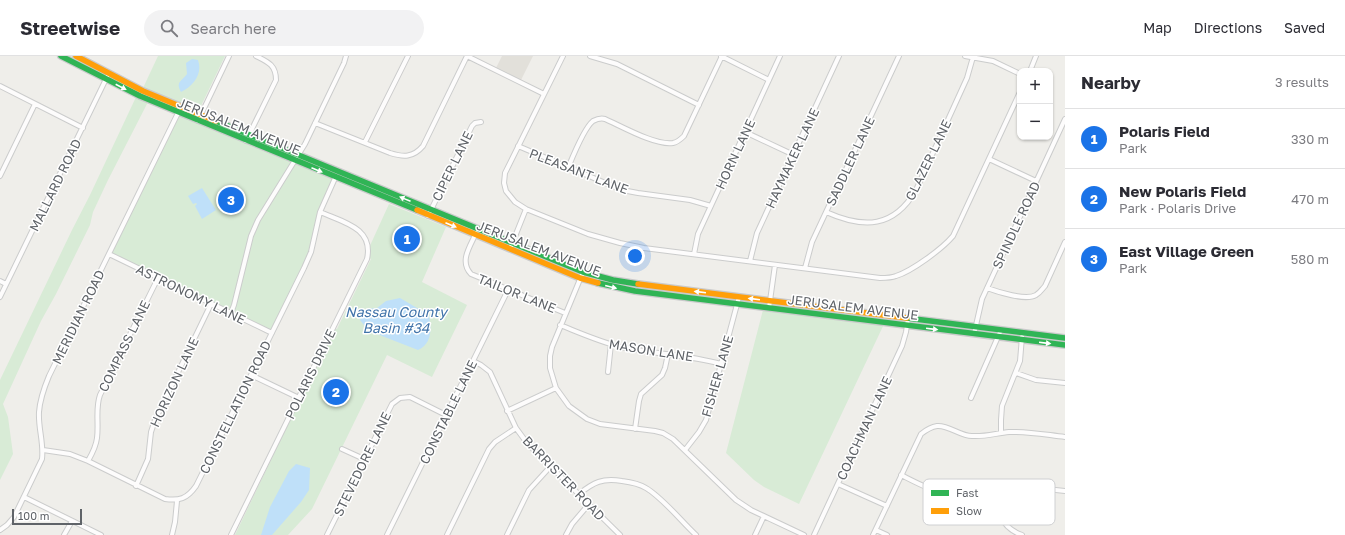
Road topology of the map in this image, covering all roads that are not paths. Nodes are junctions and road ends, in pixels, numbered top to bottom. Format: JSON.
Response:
{"nodes":[{"id":1,"x":61,"y":56,"type":"edge"},
{"id":2,"x":76,"y":56,"type":"edge"},
{"id":3,"x":229,"y":56,"type":"edge"},
{"id":4,"x":256,"y":56,"type":"edge"},
{"id":5,"x":346,"y":56,"type":"edge"},
{"id":6,"x":408,"y":56,"type":"edge"},
{"id":7,"x":467,"y":56,"type":"edge"},
{"id":8,"x":563,"y":56,"type":"edge"},
{"id":9,"x":590,"y":56,"type":"edge"},
{"id":10,"x":721,"y":56,"type":"edge"},
{"id":11,"x":780,"y":56,"type":"edge"},
{"id":12,"x":840,"y":56,"type":"edge"},
{"id":13,"x":899,"y":56,"type":"edge"},
{"id":14,"x":966,"y":56,"type":"edge"},
{"id":15,"x":1036,"y":56,"type":"edge"},
{"id":16,"x":973,"y":57,"type":"junction"},
{"id":17,"x":85,"y":58,"type":"edge"},
{"id":18,"x":82,"y":67,"type":"junction"},
{"id":19,"x":1031,"y":68,"type":"edge"},
{"id":20,"x":109,"y":73,"type":"junction"},
{"id":21,"x":1017,"y":73,"type":"edge"},
{"id":22,"x":106,"y":80,"type":"junction"},
{"id":23,"x":769,"y":80,"type":"junction"},
{"id":24,"x":0,"y":86,"type":"edge"},
{"id":25,"x":544,"y":94,"type":"junction"},
{"id":26,"x":1017,"y":98,"type":"edge"},
{"id":27,"x":35,"y":104,"type":"junction"},
{"id":28,"x":699,"y":105,"type":"junction"},
{"id":29,"x":181,"y":107,"type":"junction"},
{"id":30,"x":178,"y":113,"type":"junction"},
{"id":31,"x":201,"y":115,"type":"junction"},
{"id":32,"x":1065,"y":119,"type":"edge"},
{"id":33,"x":198,"y":121,"type":"junction"},
{"id":34,"x":481,"y":122,"type":"dead end"},
{"id":35,"x":316,"y":123,"type":"junction"},
{"id":36,"x":83,"y":128,"type":"junction"},
{"id":37,"x":745,"y":132,"type":"junction"},
{"id":38,"x":250,"y":135,"type":"junction"},
{"id":39,"x":246,"y":141,"type":"junction"},
{"id":40,"x":364,"y":142,"type":"junction"},
{"id":41,"x":518,"y":146,"type":"junction"},
{"id":42,"x":794,"y":154,"type":"junction"},
{"id":43,"x":296,"y":158,"type":"junction"},
{"id":44,"x":989,"y":159,"type":"junction"},
{"id":45,"x":568,"y":168,"type":"junction"},
{"id":46,"x":338,"y":172,"type":"junction"},
{"id":47,"x":0,"y":176,"type":"edge"},
{"id":48,"x":335,"y":178,"type":"junction"},
{"id":49,"x":1036,"y":181,"type":"junction"},
{"id":50,"x":711,"y":206,"type":"junction"},
{"id":51,"x":526,"y":209,"type":"junction"},
{"id":52,"x":431,"y":210,"type":"junction"},
{"id":53,"x":320,"y":212,"type":"junction"},
{"id":54,"x":826,"y":212,"type":"junction"},
{"id":55,"x":428,"y":216,"type":"junction"},
{"id":56,"x":478,"y":229,"type":"junction"},
{"id":57,"x":475,"y":236,"type":"junction"},
{"id":58,"x":1065,"y":242,"type":"edge"},
{"id":59,"x":512,"y":244,"type":"junction"},
{"id":60,"x":510,"y":250,"type":"junction"},
{"id":61,"x":109,"y":254,"type":"junction"},
{"id":62,"x":694,"y":254,"type":"junction"},
{"id":63,"x":750,"y":261,"type":"junction"},
{"id":64,"x":775,"y":265,"type":"junction"},
{"id":65,"x":805,"y":268,"type":"junction"},
{"id":66,"x":583,"y":272,"type":"junction"},
{"id":67,"x":158,"y":278,"type":"junction"},
{"id":68,"x":580,"y":278,"type":"junction"},
{"id":69,"x":0,"y":281,"type":"edge"},
{"id":70,"x":6,"y":284,"type":"junction"},
{"id":71,"x":987,"y":288,"type":"junction"},
{"id":72,"x":674,"y":289,"type":"junction"},
{"id":73,"x":508,"y":290,"type":"junction"},
{"id":74,"x":673,"y":296,"type":"junction"},
{"id":75,"x":0,"y":297,"type":"edge"},
{"id":76,"x":739,"y":297,"type":"junction"},
{"id":77,"x":770,"y":301,"type":"junction"},
{"id":78,"x":211,"y":304,"type":"junction"},
{"id":79,"x":737,"y":304,"type":"junction"},
{"id":80,"x":769,"y":308,"type":"junction"},
{"id":81,"x":231,"y":313,"type":"junction"},
{"id":82,"x":565,"y":313,"type":"junction"},
{"id":83,"x":908,"y":318,"type":"junction"},
{"id":84,"x":560,"y":325,"type":"junction"},
{"id":85,"x":907,"y":326,"type":"junction"},
{"id":86,"x":975,"y":327,"type":"junction"},
{"id":87,"x":1001,"y":330,"type":"junction"},
{"id":88,"x":272,"y":333,"type":"junction"},
{"id":89,"x":1022,"y":333,"type":"junction"},
{"id":90,"x":974,"y":334,"type":"junction"},
{"id":91,"x":998,"y":337,"type":"junction"},
{"id":92,"x":1065,"y":338,"type":"edge"},
{"id":93,"x":1022,"y":340,"type":"junction"},
{"id":94,"x":611,"y":344,"type":"junction"},
{"id":95,"x":1065,"y":345,"type":"edge"},
{"id":96,"x":668,"y":354,"type":"junction"},
{"id":97,"x":473,"y":361,"type":"junction"},
{"id":98,"x":721,"y":364,"type":"junction"},
{"id":99,"x":608,"y":372,"type":"dead end"},
{"id":100,"x":1016,"y":372,"type":"junction"},
{"id":101,"x":251,"y":375,"type":"junction"},
{"id":102,"x":1065,"y":383,"type":"edge"},
{"id":103,"x":556,"y":388,"type":"junction"},
{"id":104,"x":298,"y":398,"type":"junction"},
{"id":105,"x":971,"y":398,"type":"dead end"},
{"id":106,"x":507,"y":411,"type":"junction"},
{"id":107,"x":446,"y":415,"type":"junction"},
{"id":108,"x":516,"y":428,"type":"junction"},
{"id":109,"x":635,"y":429,"type":"junction"},
{"id":110,"x":1001,"y":433,"type":"junction"},
{"id":111,"x":1065,"y":437,"type":"edge"},
{"id":112,"x":342,"y":449,"type":"dead end"},
{"id":113,"x":43,"y":450,"type":"junction"},
{"id":114,"x":685,"y":450,"type":"junction"},
{"id":115,"x":364,"y":459,"type":"junction"},
{"id":116,"x":88,"y":461,"type":"junction"},
{"id":117,"x":550,"y":467,"type":"junction"},
{"id":118,"x":901,"y":475,"type":"junction"},
{"id":119,"x":838,"y":484,"type":"junction"},
{"id":120,"x":923,"y":485,"type":"edge"},
{"id":121,"x":136,"y":486,"type":"junction"},
{"id":122,"x":1055,"y":490,"type":"edge"},
{"id":123,"x":1065,"y":491,"type":"edge"},
{"id":124,"x":579,"y":494,"type":"junction"},
{"id":125,"x":24,"y":497,"type":"junction"},
{"id":126,"x":177,"y":501,"type":"junction"},
{"id":127,"x":589,"y":504,"type":"junction"},
{"id":128,"x":887,"y":506,"type":"junction"},
{"id":129,"x":764,"y":516,"type":"junction"},
{"id":130,"x":72,"y":520,"type":"junction"},
{"id":131,"x":1005,"y":525,"type":"edge"},
{"id":132,"x":0,"y":530,"type":"edge"},
{"id":133,"x":876,"y":530,"type":"junction"},
{"id":134,"x":64,"y":535,"type":"edge"},
{"id":135,"x":101,"y":535,"type":"edge"},
{"id":136,"x":172,"y":535,"type":"edge"},
{"id":137,"x":231,"y":535,"type":"edge"},
{"id":138,"x":327,"y":535,"type":"edge"},
{"id":139,"x":387,"y":535,"type":"edge"},
{"id":140,"x":447,"y":535,"type":"edge"},
{"id":141,"x":507,"y":535,"type":"edge"},
{"id":142,"x":566,"y":535,"type":"edge"},
{"id":143,"x":620,"y":535,"type":"edge"},
{"id":144,"x":696,"y":535,"type":"edge"},
{"id":145,"x":755,"y":535,"type":"edge"},
{"id":146,"x":804,"y":535,"type":"edge"},
{"id":147,"x":814,"y":535,"type":"edge"},
{"id":148,"x":873,"y":535,"type":"edge"},
{"id":149,"x":887,"y":535,"type":"edge"},
{"id":150,"x":1022,"y":535,"type":"edge"}],
"edges":[{"from":1,"to":18,"type":"main road","name":"JERUSALEM AVENUE"},
{"from":2,"to":17,"type":"main road","name":"JERUSALEM AVENUE"},
{"from":3,"to":31,"type":"street"},
{"from":4,"to":38,"type":"street"},
{"from":5,"to":35,"type":"street"},
{"from":6,"to":40,"type":"street"},
{"from":7,"to":25,"type":"street"},
{"from":7,"to":40,"type":"street"},
{"from":8,"to":25,"type":"street"},
{"from":9,"to":28,"type":"street"},
{"from":10,"to":23,"type":"street"},
{"from":10,"to":28,"type":"street"},
{"from":11,"to":23,"type":"street","name":"HORN LANE"},
{"from":12,"to":42,"type":"street","name":"HAYMAKER LANE"},
{"from":13,"to":54,"type":"street","name":"SADDLER LANE"},
{"from":14,"to":16,"type":"street"},
{"from":15,"to":19,"type":"street"},
{"from":16,"to":21,"type":"street"},
{"from":16,"to":54,"type":"street","name":"GLAZER LANE"},
{"from":17,"to":18,"type":"street"},
{"from":17,"to":20,"type":"main road","name":"JERUSALEM AVENUE"},
{"from":18,"to":22,"type":"main road","name":"JERUSALEM AVENUE"},
{"from":20,"to":22,"type":"street","name":"MALLARD ROAD"},
{"from":20,"to":29,"type":"main road","name":"JERUSALEM AVENUE"},
{"from":22,"to":30,"type":"main road","name":"JERUSALEM AVENUE","one_way":true},
{"from":22,"to":36,"type":"street","name":"MALLARD ROAD"},
{"from":23,"to":37,"type":"street","name":"HORN LANE"},
{"from":24,"to":27,"type":"street"},
{"from":25,"to":41,"type":"street"},
{"from":26,"to":44,"type":"street"},
{"from":27,"to":36,"type":"street"},
{"from":27,"to":47,"type":"street"},
{"from":28,"to":45,"type":"street"},
{"from":29,"to":30,"type":"street","name":"MERIDIAN ROAD"},
{"from":29,"to":31,"type":"main road","name":"JERUSALEM AVENUE"},
{"from":30,"to":33,"type":"main road","name":"JERUSALEM AVENUE"},
{"from":30,"to":61,"type":"street","name":"MERIDIAN ROAD"},
{"from":31,"to":33,"type":"street"},
{"from":31,"to":38,"type":"main road","name":"JERUSALEM AVENUE"},
{"from":32,"to":49,"type":"street","name":"SPINDLE ROAD"},
{"from":33,"to":39,"type":"main road","name":"JERUSALEM AVENUE"},
{"from":34,"to":52,"type":"street","name":"CIPER LANE"},
{"from":35,"to":40,"type":"street"},
{"from":35,"to":43,"type":"street"},
{"from":36,"to":70,"type":"street","name":"MALLARD ROAD"},
{"from":37,"to":42,"type":"street"},
{"from":37,"to":50,"type":"street","name":"HORN LANE"},
{"from":38,"to":39,"type":"street"},
{"from":38,"to":43,"type":"main road","name":"JERUSALEM AVENUE"},
{"from":39,"to":43,"type":"main road","name":"JERUSALEM AVENUE"},
{"from":41,"to":45,"type":"street","name":"PLEASANT LANE"},
{"from":41,"to":51,"type":"street"},
{"from":42,"to":63,"type":"street","name":"HAYMAKER LANE"},
{"from":43,"to":46,"type":"main road","name":"JERUSALEM AVENUE"},
{"from":43,"to":48,"type":"main road","name":"JERUSALEM AVENUE","one_way":true},
{"from":43,"to":81,"type":"street"},
{"from":44,"to":49,"type":"street"},
{"from":44,"to":65,"type":"street"},
{"from":45,"to":50,"type":"street","name":"PLEASANT LANE"},
{"from":46,"to":48,"type":"street","name":"CONSTELLATION ROAD"},
{"from":52,"to":46,"type":"main road","name":"JERUSALEM AVENUE","one_way":true},
{"from":48,"to":53,"type":"street","name":"CONSTELLATION ROAD"},
{"from":48,"to":55,"type":"main road","name":"JERUSALEM AVENUE"},
{"from":49,"to":71,"type":"street","name":"SPINDLE ROAD"},
{"from":50,"to":62,"type":"street","name":"HORN LANE"},
{"from":51,"to":59,"type":"street"},
{"from":51,"to":62,"type":"street"},
{"from":52,"to":55,"type":"street","name":"CIPER LANE"},
{"from":52,"to":56,"type":"main road","name":"JERUSALEM AVENUE"},
{"from":53,"to":88,"type":"street","name":"CONSTELLATION ROAD"},
{"from":53,"to":104,"type":"street","name":"POLARIS DRIVE"},
{"from":54,"to":65,"type":"street","name":"SADDLER LANE"},
{"from":55,"to":57,"type":"main road","name":"JERUSALEM AVENUE","one_way":true},
{"from":56,"to":57,"type":"street","name":"TAILOR LANE"},
{"from":56,"to":59,"type":"main road","name":"JERUSALEM AVENUE"},
{"from":57,"to":60,"type":"main road","name":"JERUSALEM AVENUE"},
{"from":57,"to":73,"type":"street","name":"TAILOR LANE"},
{"from":58,"to":71,"type":"street"},
{"from":59,"to":60,"type":"street"},
{"from":59,"to":66,"type":"main road","name":"JERUSALEM AVENUE"},
{"from":60,"to":68,"type":"main road","name":"JERUSALEM AVENUE"},
{"from":61,"to":67,"type":"street","name":"ASTRONOMY LANE"},
{"from":61,"to":113,"type":"street","name":"MERIDIAN ROAD"},
{"from":62,"to":63,"type":"street"},
{"from":63,"to":64,"type":"street"},
{"from":64,"to":65,"type":"street"},
{"from":64,"to":77,"type":"street"},
{"from":66,"to":68,"type":"street"},
{"from":66,"to":72,"type":"main road","name":"JERUSALEM AVENUE"},
{"from":67,"to":78,"type":"street","name":"ASTRONOMY LANE"},
{"from":67,"to":116,"type":"street","name":"COMPASS LANE"},
{"from":68,"to":74,"type":"main road","name":"JERUSALEM AVENUE","one_way":true},
{"from":68,"to":82,"type":"street"},
{"from":69,"to":70,"type":"street"},
{"from":70,"to":75,"type":"street","name":"MALLARD ROAD"},
{"from":71,"to":86,"type":"street","name":"SPINDLE ROAD"},
{"from":72,"to":74,"type":"main road"},
{"from":76,"to":72,"type":"main road","name":"JERUSALEM AVENUE","one_way":true},
{"from":73,"to":82,"type":"street","name":"TAILOR LANE"},
{"from":73,"to":97,"type":"street","name":"CONSTABLE LANE"},
{"from":74,"to":79,"type":"main road","name":"JERUSALEM AVENUE"},
{"from":77,"to":76,"type":"main road","name":"JERUSALEM AVENUE","one_way":true},
{"from":76,"to":79,"type":"street","name":"FISHER LANE"},
{"from":77,"to":80,"type":"street"},
{"from":77,"to":83,"type":"main road","name":"JERUSALEM AVENUE"},
{"from":78,"to":81,"type":"street","name":"ASTRONOMY LANE"},
{"from":78,"to":121,"type":"street","name":"HORIZON LANE"},
{"from":79,"to":80,"type":"main road","name":"JERUSALEM AVENUE"},
{"from":79,"to":98,"type":"street","name":"FISHER LANE"},
{"from":80,"to":85,"type":"main road","name":"JERUSALEM AVENUE"},
{"from":81,"to":88,"type":"street","name":"ASTRONOMY LANE"},
{"from":82,"to":84,"type":"street"},
{"from":83,"to":85,"type":"street","name":"COACHMAN LANE"},
{"from":83,"to":86,"type":"main road","name":"JERUSALEM AVENUE"},
{"from":84,"to":94,"type":"street","name":"MASON LANE"},
{"from":84,"to":103,"type":"street"},
{"from":85,"to":90,"type":"main road","name":"JERUSALEM AVENUE","one_way":true},
{"from":85,"to":119,"type":"street","name":"COACHMAN LANE"},
{"from":86,"to":87,"type":"main road","name":"JERUSALEM AVENUE"},
{"from":86,"to":90,"type":"street","name":"SPINDLE ROAD"},
{"from":87,"to":89,"type":"main road","name":"JERUSALEM AVENUE"},
{"from":87,"to":91,"type":"street"},
{"from":88,"to":101,"type":"street","name":"CONSTELLATION ROAD"},
{"from":89,"to":92,"type":"main road","name":"JERUSALEM AVENUE"},
{"from":89,"to":93,"type":"street"},
{"from":90,"to":91,"type":"main road","name":"JERUSALEM AVENUE"},
{"from":91,"to":93,"type":"main road","name":"JERUSALEM AVENUE"},
{"from":91,"to":105,"type":"street"},
{"from":93,"to":95,"type":"main road","name":"JERUSALEM AVENUE","one_way":true},
{"from":93,"to":100,"type":"street"},
{"from":94,"to":96,"type":"street","name":"MASON LANE"},
{"from":94,"to":99,"type":"street"},
{"from":96,"to":98,"type":"street","name":"MASON LANE"},
{"from":96,"to":109,"type":"street"},
{"from":97,"to":106,"type":"street","name":"BARRISTER ROAD"},
{"from":97,"to":107,"type":"street","name":"CONSTABLE LANE"},
{"from":98,"to":114,"type":"street","name":"FISHER LANE"},
{"from":100,"to":102,"type":"street"},
{"from":100,"to":110,"type":"street"},
{"from":101,"to":104,"type":"street"},
{"from":101,"to":126,"type":"street","name":"CONSTELLATION ROAD"},
{"from":103,"to":106,"type":"street"},
{"from":103,"to":109,"type":"street"},
{"from":104,"to":137,"type":"street","name":"POLARIS DRIVE"},
{"from":106,"to":108,"type":"street","name":"BARRISTER ROAD"},
{"from":107,"to":115,"type":"street","name":"STEVEDORE LANE"},
{"from":107,"to":139,"type":"street","name":"CONSTABLE LANE"},
{"from":108,"to":117,"type":"street","name":"BARRISTER ROAD"},
{"from":108,"to":140,"type":"street"},
{"from":109,"to":114,"type":"street"},
{"from":110,"to":111,"type":"street"},
{"from":110,"to":118,"type":"street"},
{"from":112,"to":115,"type":"street"},
{"from":113,"to":116,"type":"street"},
{"from":113,"to":125,"type":"street","name":"MERIDIAN ROAD"},
{"from":114,"to":129,"type":"street"},
{"from":115,"to":138,"type":"street","name":"STEVEDORE LANE"},
{"from":116,"to":121,"type":"street"},
{"from":117,"to":124,"type":"street","name":"BARRISTER ROAD"},
{"from":117,"to":141,"type":"street"},
{"from":118,"to":120,"type":"street"},
{"from":118,"to":128,"type":"street"},
{"from":119,"to":128,"type":"street"},
{"from":119,"to":147,"type":"street","name":"COACHMAN LANE"},
{"from":121,"to":126,"type":"street"},
{"from":122,"to":123,"type":"street"},
{"from":124,"to":127,"type":"street","name":"BARRISTER ROAD"},
{"from":124,"to":144,"type":"street"},
{"from":125,"to":130,"type":"street"},
{"from":125,"to":132,"type":"street","name":"MERIDIAN ROAD"},
{"from":126,"to":136,"type":"street"},
{"from":127,"to":142,"type":"street"},
{"from":127,"to":143,"type":"street","name":"BARRISTER ROAD"},
{"from":128,"to":133,"type":"street"},
{"from":129,"to":145,"type":"street"},
{"from":129,"to":146,"type":"street"},
{"from":130,"to":134,"type":"street"},
{"from":130,"to":135,"type":"street"},
{"from":131,"to":150,"type":"street"},
{"from":133,"to":148,"type":"street"},
{"from":133,"to":149,"type":"street"}]}
